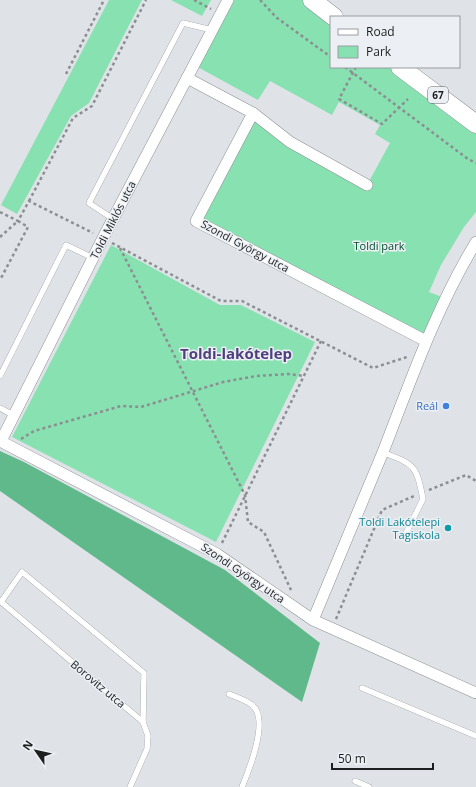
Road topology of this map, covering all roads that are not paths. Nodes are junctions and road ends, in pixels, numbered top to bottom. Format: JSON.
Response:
{"nodes":[{"id":1,"x":228,"y":0,"type":"edge"},
{"id":2,"x":312,"y":0,"type":"edge"},
{"id":3,"x":333,"y":16,"type":"edge"},
{"id":4,"x":212,"y":30,"type":"junction"},
{"id":5,"x":401,"y":68,"type":"edge"},
{"id":6,"x":187,"y":78,"type":"junction"},
{"id":7,"x":253,"y":112,"type":"junction"},
{"id":8,"x":476,"y":124,"type":"edge"},
{"id":9,"x":367,"y":185,"type":"dead end"},
{"id":10,"x":113,"y":219,"type":"junction"},
{"id":11,"x":476,"y":242,"type":"edge"},
{"id":12,"x":93,"y":258,"type":"junction"},
{"id":13,"x":426,"y":341,"type":"junction"},
{"id":14,"x":0,"y":376,"type":"edge"},
{"id":15,"x":0,"y":408,"type":"edge"},
{"id":16,"x":13,"y":415,"type":"junction"},
{"id":17,"x":4,"y":442,"type":"edge"},
{"id":18,"x":382,"y":452,"type":"junction"},
{"id":19,"x":405,"y":535,"type":"dead end"},
{"id":20,"x":1,"y":601,"type":"edge"},
{"id":21,"x":313,"y":620,"type":"junction"},
{"id":22,"x":362,"y":688,"type":"dead end"},
{"id":23,"x":476,"y":693,"type":"edge"},
{"id":24,"x":229,"y":694,"type":"dead end"},
{"id":25,"x":143,"y":722,"type":"junction"},
{"id":26,"x":476,"y":736,"type":"edge"},
{"id":27,"x":355,"y":781,"type":"dead end"},
{"id":28,"x":130,"y":787,"type":"edge"},
{"id":29,"x":242,"y":787,"type":"edge"},
{"id":30,"x":369,"y":787,"type":"edge"}],
"edges":[{"from":1,"to":4,"type":"street","name":"Toldi Miklós utca"},
{"from":2,"to":3,"type":"main road"},
{"from":4,"to":6,"type":"street","name":"Toldi Miklós utca"},
{"from":4,"to":10,"type":"lane"},
{"from":5,"to":8,"type":"main road","number":"67"},
{"from":6,"to":7,"type":"street"},
{"from":6,"to":10,"type":"street","name":"Toldi Miklós utca"},
{"from":7,"to":9,"type":"street"},
{"from":7,"to":13,"type":"street","name":"Szondi György utca"},
{"from":10,"to":12,"type":"street","name":"Toldi Miklós utca"},
{"from":11,"to":13,"type":"street"},
{"from":12,"to":14,"type":"lane"},
{"from":12,"to":16,"type":"street","name":"Toldi Miklós utca"},
{"from":13,"to":18,"type":"street"},
{"from":15,"to":16,"type":"lane"},
{"from":16,"to":17,"type":"street","name":"Toldi Miklós utca"},
{"from":17,"to":21,"type":"street","name":"Szondi György utca"},
{"from":18,"to":19,"type":"lane"},
{"from":18,"to":21,"type":"street"},
{"from":20,"to":25,"type":"lane","name":"Borovitz utca"},
{"from":20,"to":25,"type":"lane"},
{"from":21,"to":23,"type":"street","name":"Szondi György utca"},
{"from":22,"to":26,"type":"lane"},
{"from":24,"to":29,"type":"lane"},
{"from":25,"to":28,"type":"lane"},
{"from":27,"to":30,"type":"lane"}]}
